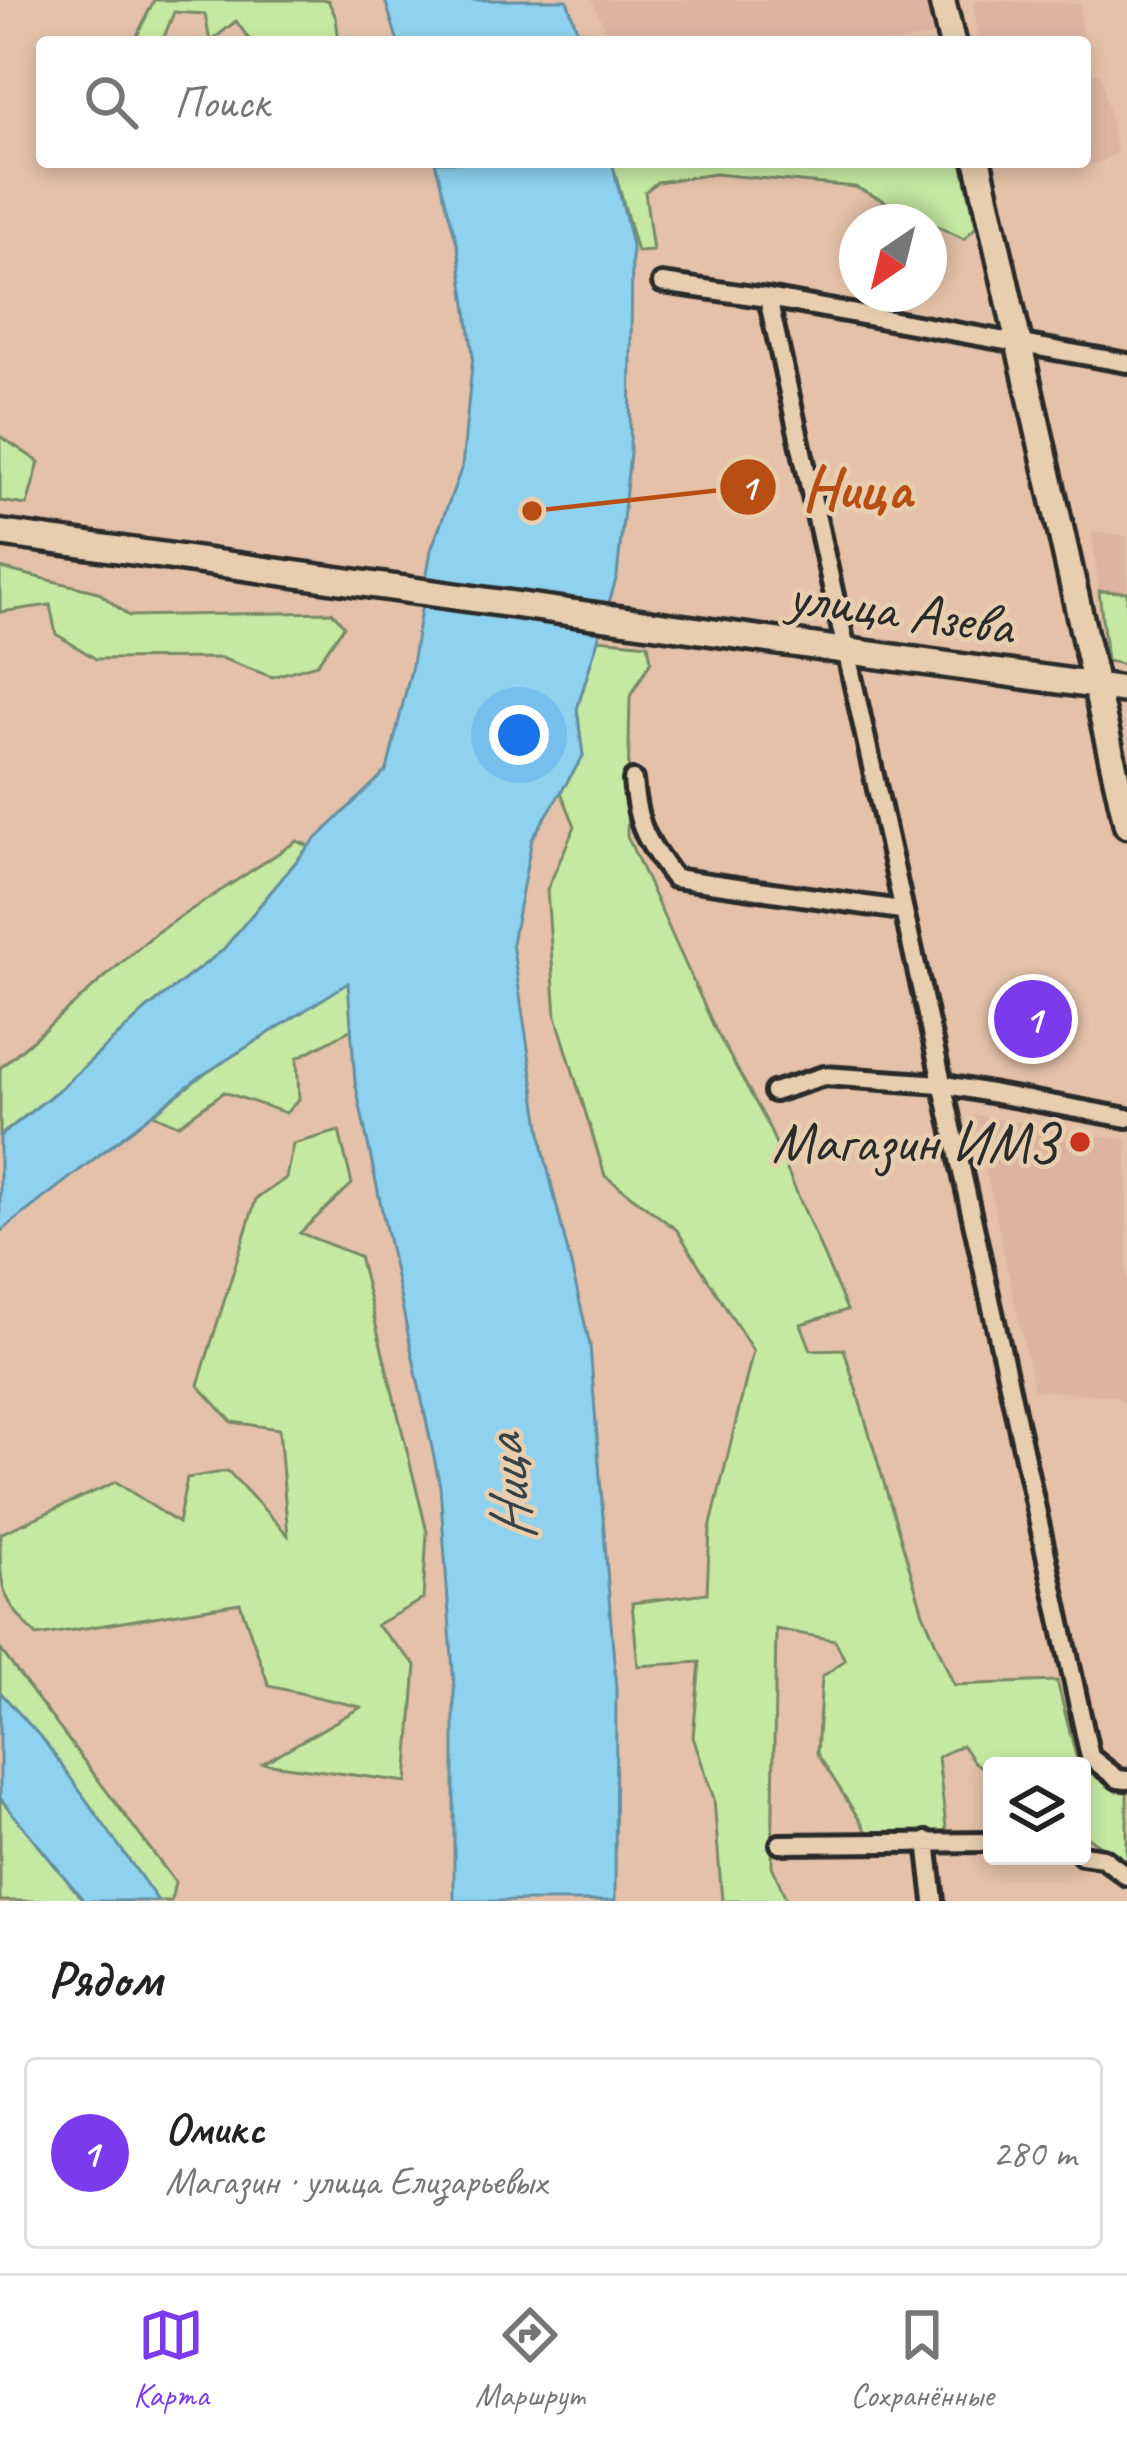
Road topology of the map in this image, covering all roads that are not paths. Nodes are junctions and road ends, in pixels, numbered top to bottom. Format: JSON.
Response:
{"nodes":[{"id":1,"x":942,"y":0,"type":"edge"},
{"id":2,"x":951,"y":36,"type":"edge"},
{"id":3,"x":979,"y":168,"type":"edge"},
{"id":4,"x":662,"y":283,"type":"dead end"},
{"id":5,"x":768,"y":298,"type":"junction"},
{"id":6,"x":1018,"y":345,"type":"junction"},
{"id":7,"x":1127,"y":363,"type":"edge"},
{"id":8,"x":0,"y":533,"type":"edge"},
{"id":9,"x":844,"y":650,"type":"junction"},
{"id":10,"x":1094,"y":684,"type":"junction"},
{"id":11,"x":1127,"y":690,"type":"edge"},
{"id":12,"x":633,"y":780,"type":"dead end"},
{"id":13,"x":1127,"y":825,"type":"edge"},
{"id":14,"x":901,"y":910,"type":"junction"},
{"id":15,"x":940,"y":1084,"type":"junction"},
{"id":16,"x":774,"y":1091,"type":"dead end"},
{"id":17,"x":1127,"y":1118,"type":"edge"},
{"id":18,"x":1127,"y":1780,"type":"edge"},
{"id":19,"x":927,"y":1841,"type":"junction"},
{"id":20,"x":983,"y":1843,"type":"edge"},
{"id":21,"x":780,"y":1844,"type":"dead end"},
{"id":22,"x":1091,"y":1856,"type":"edge"},
{"id":23,"x":1126,"y":1878,"type":"edge"},
{"id":24,"x":934,"y":1901,"type":"edge"}],
"edges":[{"from":1,"to":2,"type":"street"},
{"from":3,"to":6,"type":"street"},
{"from":4,"to":5,"type":"street"},
{"from":5,"to":6,"type":"street"},
{"from":5,"to":9,"type":"street"},
{"from":6,"to":7,"type":"street"},
{"from":6,"to":10,"type":"street"},
{"from":8,"to":9,"type":"street","name":"улица Азева"},
{"from":9,"to":10,"type":"street","name":"улица Азева"},
{"from":9,"to":14,"type":"street"},
{"from":10,"to":11,"type":"street","name":"улица Азева"},
{"from":10,"to":13,"type":"street"},
{"from":12,"to":14,"type":"street"},
{"from":14,"to":15,"type":"street"},
{"from":15,"to":16,"type":"street"},
{"from":15,"to":17,"type":"street"},
{"from":15,"to":18,"type":"street"},
{"from":19,"to":20,"type":"street"},
{"from":19,"to":21,"type":"street"},
{"from":19,"to":24,"type":"street"},
{"from":22,"to":23,"type":"street"}]}
